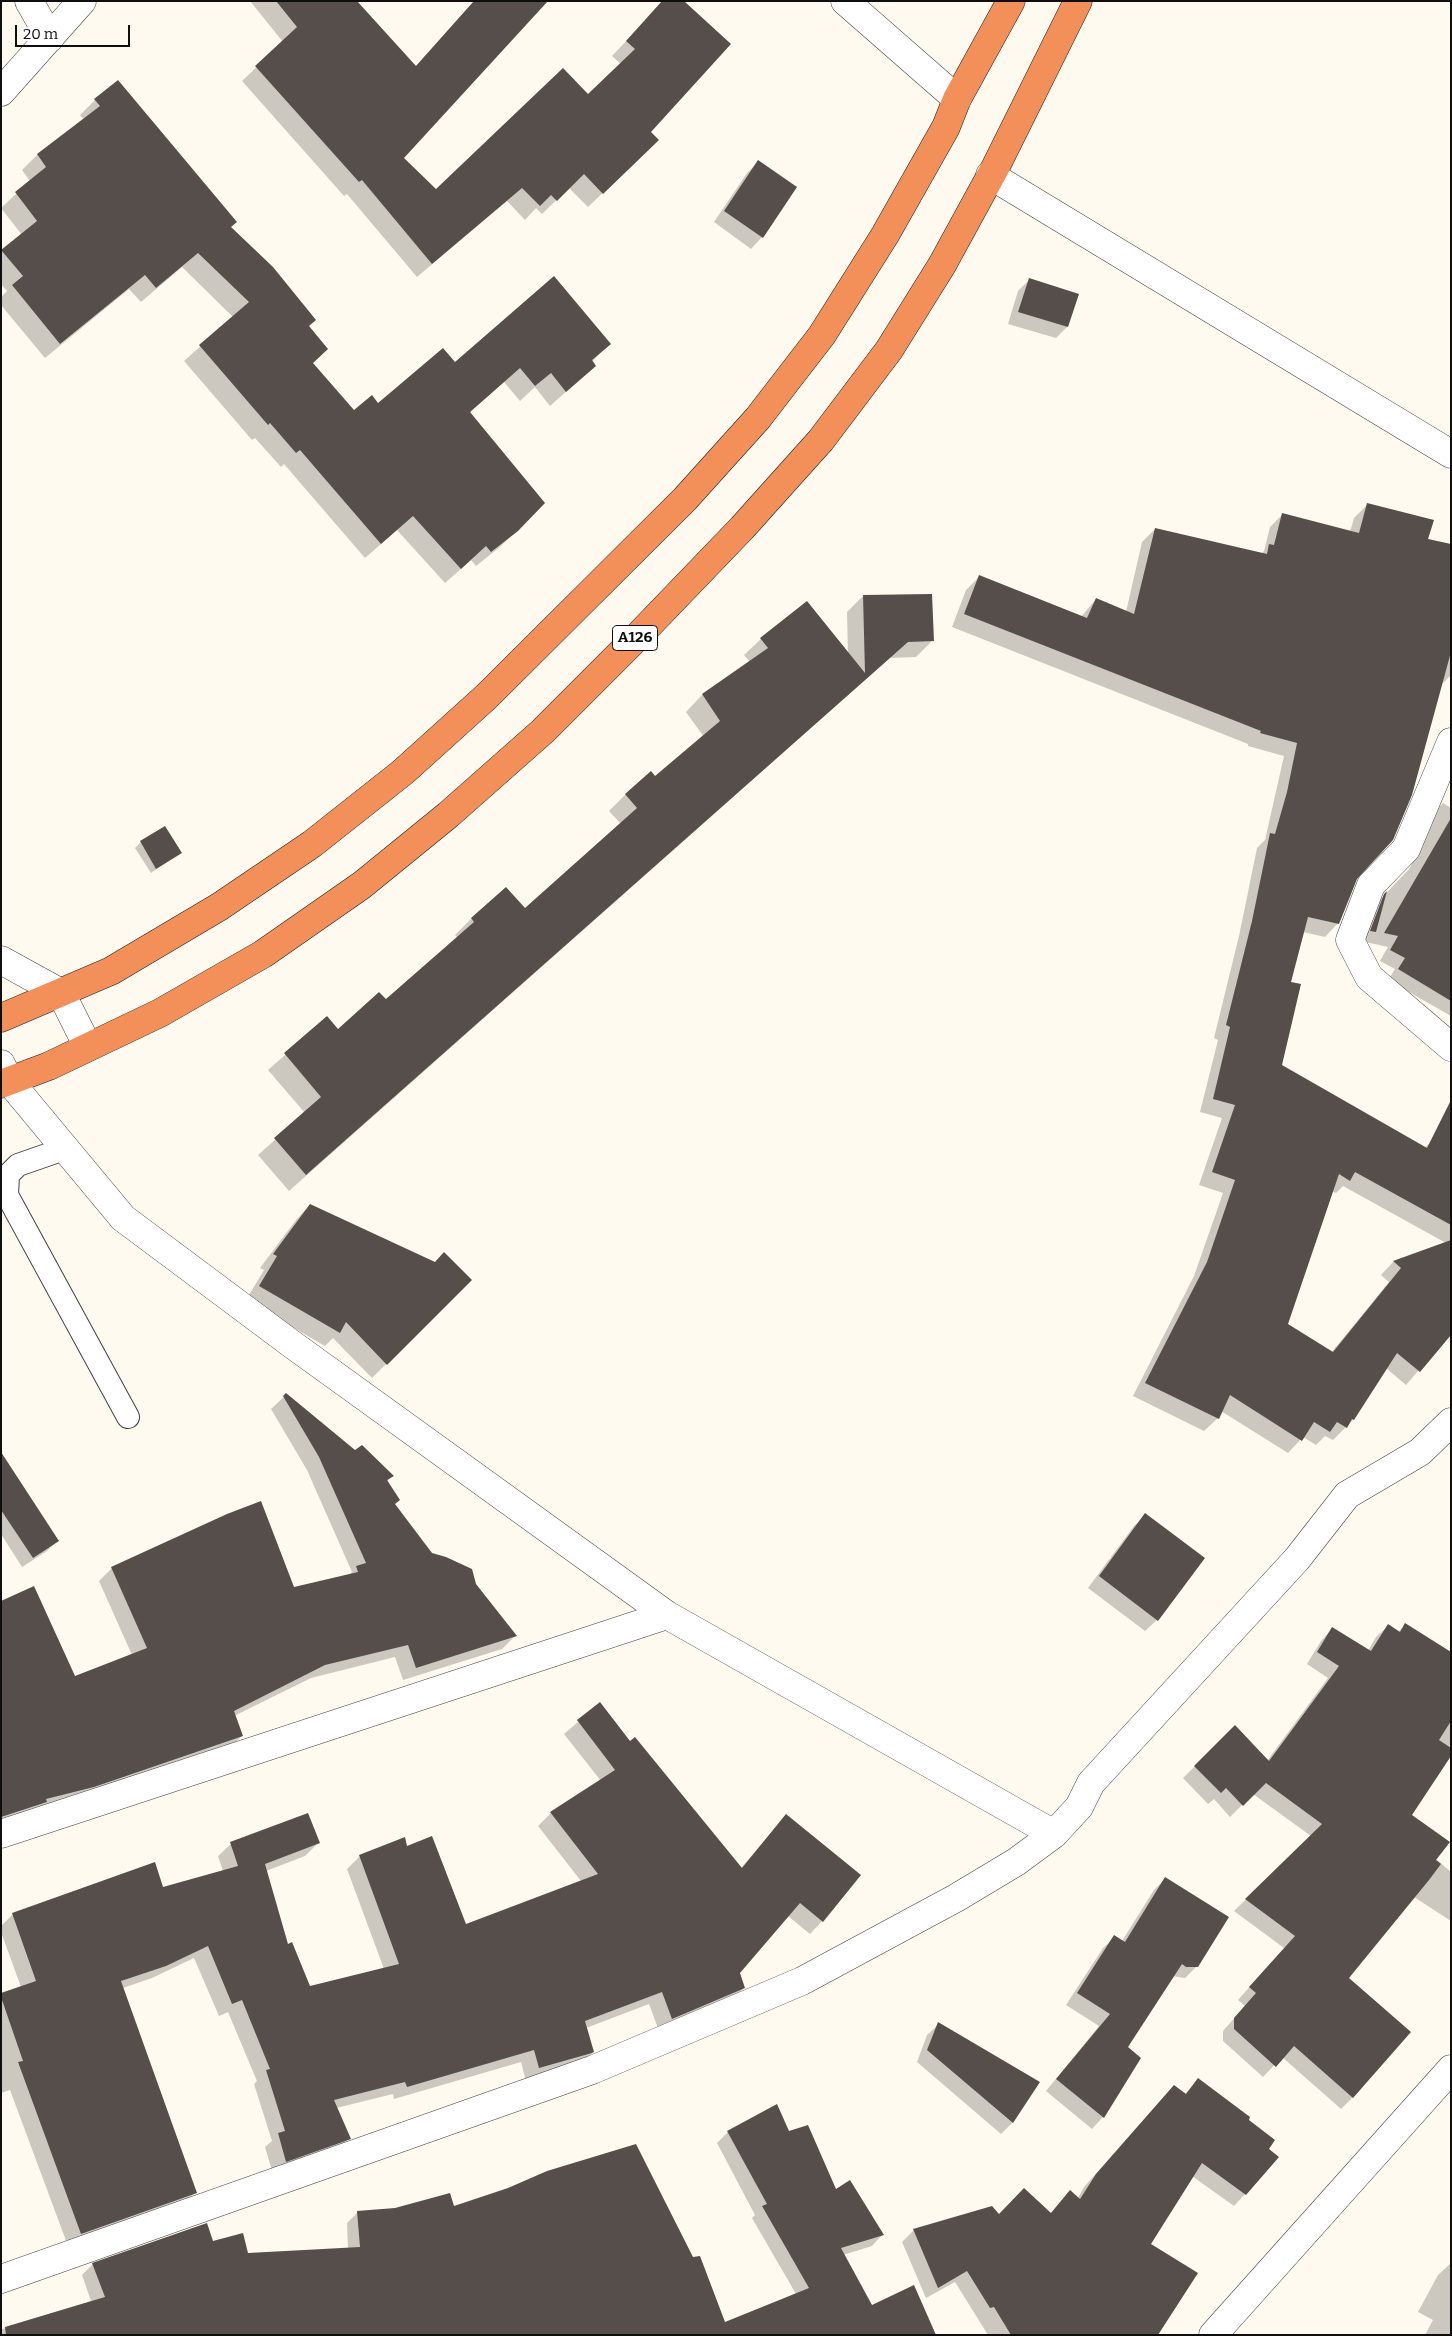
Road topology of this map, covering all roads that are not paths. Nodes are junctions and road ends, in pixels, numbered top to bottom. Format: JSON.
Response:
{"nodes":[{"id":1,"x":29,"y":1,"type":"edge"},
{"id":2,"x":82,"y":1,"type":"edge"},
{"id":3,"x":845,"y":1,"type":"edge"},
{"id":4,"x":1011,"y":1,"type":"edge"},
{"id":5,"x":1078,"y":1,"type":"edge"},
{"id":6,"x":50,"y":38,"type":"junction"},
{"id":7,"x":1,"y":92,"type":"edge"},
{"id":8,"x":957,"y":100,"type":"junction"},
{"id":9,"x":990,"y":175,"type":"junction"},
{"id":10,"x":1451,"y":454,"type":"edge"},
{"id":11,"x":1451,"y":742,"type":"edge"},
{"id":12,"x":1,"y":960,"type":"edge"},
{"id":13,"x":61,"y":993,"type":"junction"},
{"id":14,"x":1,"y":1018,"type":"edge"},
{"id":15,"x":88,"y":1047,"type":"junction"},
{"id":16,"x":1451,"y":1047,"type":"edge"},
{"id":17,"x":4,"y":1076,"type":"edge"},
{"id":18,"x":64,"y":1149,"type":"junction"},
{"id":19,"x":128,"y":1417,"type":"dead end"},
{"id":20,"x":1451,"y":1422,"type":"edge"},
{"id":21,"x":667,"y":1615,"type":"junction"},
{"id":22,"x":1,"y":1834,"type":"edge"},
{"id":23,"x":1054,"y":1834,"type":"junction"},
{"id":24,"x":1451,"y":2069,"type":"edge"},
{"id":25,"x":1,"y":2279,"type":"edge"},
{"id":26,"x":1213,"y":2335,"type":"edge"}],
"edges":[{"from":1,"to":6,"type":"street"},
{"from":2,"to":6,"type":"street"},
{"from":3,"to":8,"type":"street"},
{"from":4,"to":8,"type":"highway"},
{"from":5,"to":9,"type":"highway","number":"A126"},
{"from":6,"to":7,"type":"street"},
{"from":8,"to":13,"type":"highway"},
{"from":9,"to":10,"type":"street"},
{"from":9,"to":15,"type":"highway","number":"A126"},
{"from":11,"to":16,"type":"street"},
{"from":12,"to":13,"type":"street"},
{"from":13,"to":14,"type":"highway"},
{"from":13,"to":15,"type":"street"},
{"from":15,"to":17,"type":"highway","number":"A126"},
{"from":17,"to":18,"type":"street"},
{"from":18,"to":19,"type":"lane"},
{"from":18,"to":21,"type":"street"},
{"from":20,"to":23,"type":"street"},
{"from":21,"to":22,"type":"street"},
{"from":21,"to":23,"type":"street"},
{"from":23,"to":25,"type":"street"},
{"from":24,"to":26,"type":"street"}]}
